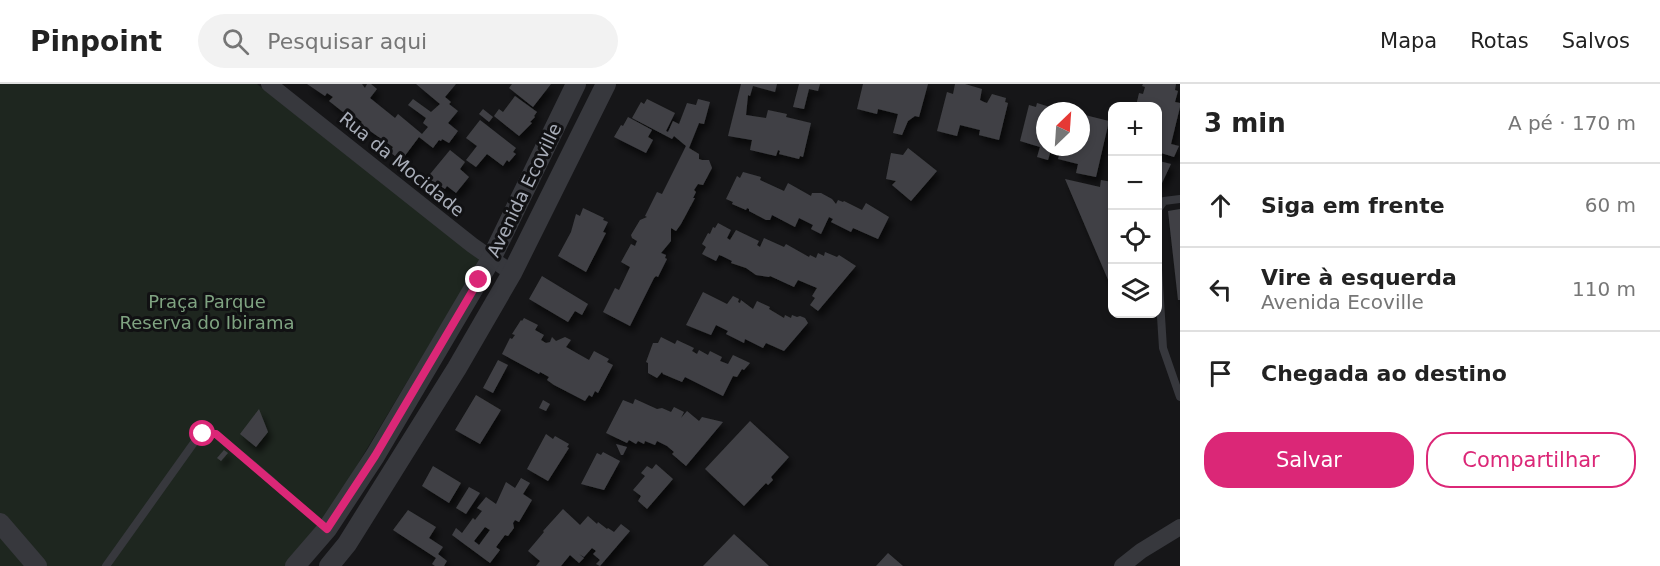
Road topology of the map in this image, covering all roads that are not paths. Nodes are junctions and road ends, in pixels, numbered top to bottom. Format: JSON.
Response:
{"nodes":[{"id":1,"x":269,"y":84,"type":"edge"},
{"id":2,"x":576,"y":84,"type":"edge"},
{"id":3,"x":606,"y":84,"type":"edge"},
{"id":4,"x":1180,"y":199,"type":"edge"},
{"id":5,"x":1162,"y":204,"type":"edge"},
{"id":6,"x":491,"y":259,"type":"junction"},
{"id":7,"x":512,"y":273,"type":"junction"},
{"id":8,"x":1161,"y":318,"type":"edge"},
{"id":9,"x":1179,"y":393,"type":"edge"},
{"id":10,"x":274,"y":483,"type":"road end"},
{"id":11,"x":0,"y":523,"type":"edge"},
{"id":12,"x":1180,"y":526,"type":"edge"},
{"id":13,"x":37,"y":566,"type":"edge"},
{"id":14,"x":106,"y":566,"type":"edge"},
{"id":15,"x":295,"y":566,"type":"edge"},
{"id":16,"x":329,"y":566,"type":"edge"},
{"id":17,"x":1122,"y":566,"type":"edge"}],
"edges":[{"from":1,"to":6,"type":"street","name":"Rua da Mocidade"},
{"from":2,"to":6,"type":"street","name":"Avenida Ecoville"},
{"from":3,"to":7,"type":"street","name":"Avenida Ecoville"},
{"from":4,"to":5,"type":"lane"},
{"from":6,"to":7,"type":"street","name":"Rua da Mocidade"},
{"from":6,"to":15,"type":"street","name":"Avenida Ecoville"},
{"from":7,"to":16,"type":"street","name":"Avenida Ecoville"},
{"from":8,"to":9,"type":"lane"},
{"from":10,"to":14,"type":"lane"},
{"from":11,"to":13,"type":"street"},
{"from":12,"to":17,"type":"street"}]}
